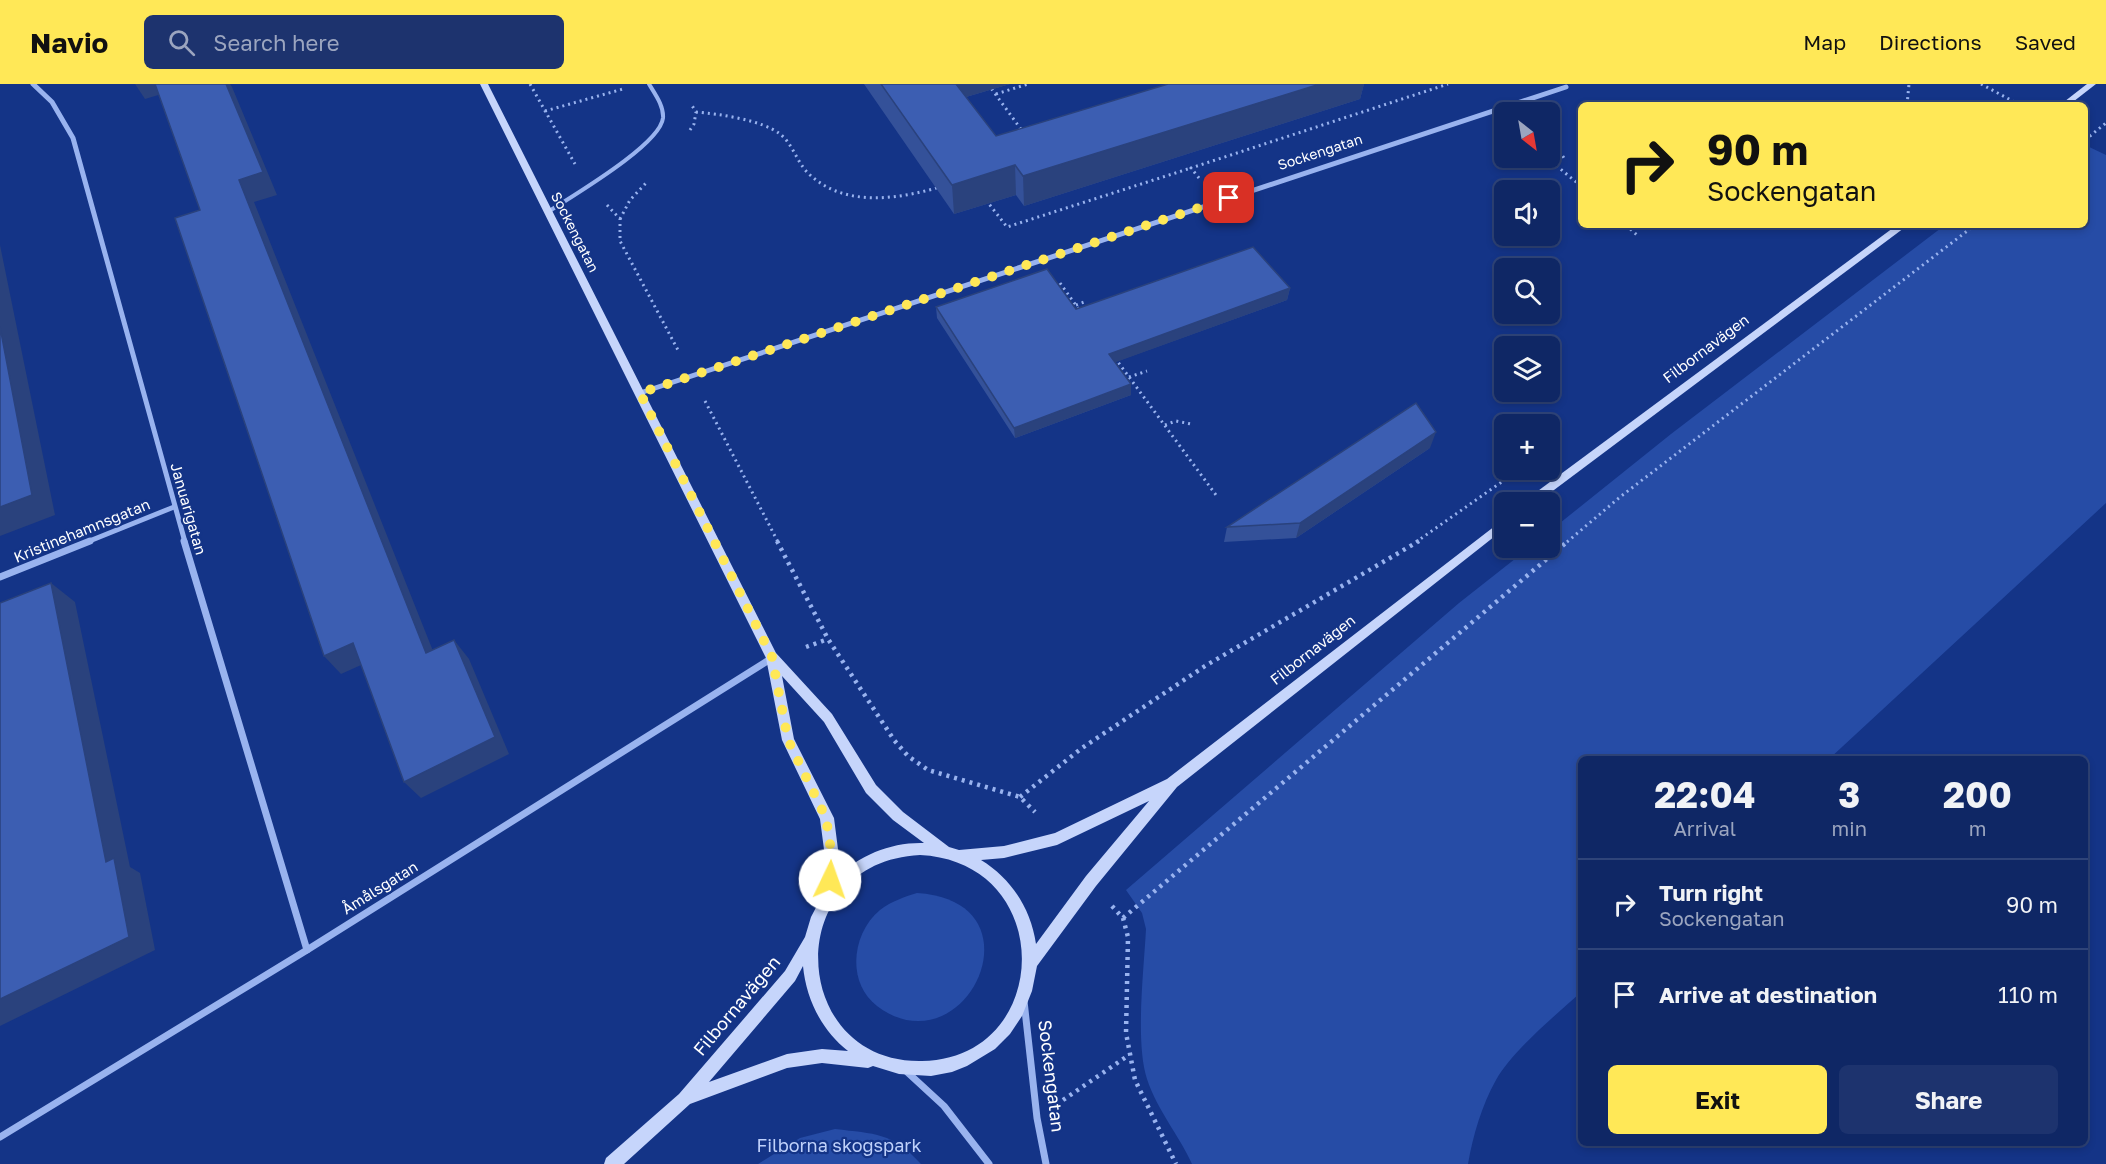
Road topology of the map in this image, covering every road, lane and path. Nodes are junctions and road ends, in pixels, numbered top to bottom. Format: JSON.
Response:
{"nodes":[{"id":1,"x":33,"y":84,"type":"edge"},
{"id":2,"x":484,"y":84,"type":"edge"},
{"id":3,"x":530,"y":84,"type":"edge"},
{"id":4,"x":649,"y":84,"type":"edge"},
{"id":5,"x":988,"y":84,"type":"edge"},
{"id":6,"x":1028,"y":84,"type":"edge"},
{"id":7,"x":1448,"y":84,"type":"edge"},
{"id":8,"x":1909,"y":84,"type":"edge"},
{"id":9,"x":1981,"y":84,"type":"edge"},
{"id":10,"x":2092,"y":84,"type":"edge"},
{"id":11,"x":1443,"y":85,"type":"edge"},
{"id":12,"x":1566,"y":87,"type":"dead end"},
{"id":13,"x":624,"y":88,"type":"dead end"},
{"id":14,"x":996,"y":94,"type":"junction"},
{"id":15,"x":1907,"y":102,"type":"edge"},
{"id":16,"x":2014,"y":102,"type":"edge"},
{"id":17,"x":2068,"y":102,"type":"edge"},
{"id":18,"x":544,"y":111,"type":"junction"},
{"id":19,"x":696,"y":112,"type":"dead end"},
{"id":20,"x":2106,"y":123,"type":"edge"},
{"id":21,"x":1025,"y":134,"type":"edge"},
{"id":22,"x":2088,"y":138,"type":"edge"},
{"id":23,"x":1191,"y":168,"type":"junction"},
{"id":24,"x":1559,"y":168,"type":"edge"},
{"id":25,"x":587,"y":184,"type":"junction"},
{"id":26,"x":950,"y":184,"type":"edge"},
{"id":27,"x":1578,"y":184,"type":"edge"},
{"id":28,"x":982,"y":194,"type":"edge"},
{"id":29,"x":1220,"y":201,"type":"junction"},
{"id":30,"x":548,"y":212,"type":"junction"},
{"id":31,"x":1629,"y":228,"type":"edge"},
{"id":32,"x":1899,"y":228,"type":"edge"},
{"id":33,"x":1971,"y":228,"type":"edge"},
{"id":34,"x":1638,"y":236,"type":"dead end"},
{"id":35,"x":1043,"y":260,"type":"junction"},
{"id":36,"x":1087,"y":301,"type":"dead end"},
{"id":37,"x":1076,"y":305,"type":"junction"},
{"id":38,"x":1083,"y":314,"type":"edge"},
{"id":39,"x":1109,"y":350,"type":"edge"},
{"id":40,"x":1147,"y":371,"type":"dead end"},
{"id":41,"x":692,"y":375,"type":"junction"},
{"id":42,"x":1129,"y":377,"type":"junction"},
{"id":43,"x":640,"y":393,"type":"junction"},
{"id":44,"x":1165,"y":424,"type":"junction"},
{"id":45,"x":1191,"y":424,"type":"dead end"},
{"id":46,"x":1505,"y":480,"type":"edge"},
{"id":47,"x":1544,"y":492,"type":"edge"},
{"id":48,"x":1216,"y":495,"type":"dead end"},
{"id":49,"x":174,"y":507,"type":"junction"},
{"id":50,"x":1494,"y":531,"type":"edge"},
{"id":51,"x":0,"y":578,"type":"edge"},
{"id":52,"x":772,"y":657,"type":"junction"},
{"id":53,"x":1172,"y":783,"type":"junction"},
{"id":54,"x":1020,"y":797,"type":"junction"},
{"id":55,"x":1057,"y":839,"type":"junction"},
{"id":56,"x":944,"y":850,"type":"junction"},
{"id":57,"x":963,"y":855,"type":"junction"},
{"id":58,"x":1091,"y":881,"type":"junction"},
{"id":59,"x":827,"y":904,"type":"junction"},
{"id":60,"x":1123,"y":918,"type":"junction"},
{"id":61,"x":814,"y":933,"type":"junction"},
{"id":62,"x":307,"y":950,"type":"junction"},
{"id":63,"x":1031,"y":962,"type":"junction"},
{"id":64,"x":1023,"y":993,"type":"junction"},
{"id":65,"x":875,"y":1062,"type":"junction"},
{"id":66,"x":903,"y":1068,"type":"junction"},
{"id":67,"x":684,"y":1099,"type":"junction"},
{"id":68,"x":0,"y":1137,"type":"edge"},
{"id":69,"x":612,"y":1164,"type":"edge"},
{"id":70,"x":988,"y":1164,"type":"edge"},
{"id":71,"x":1046,"y":1164,"type":"edge"},
{"id":72,"x":1176,"y":1164,"type":"edge"}],
"edges":[{"from":1,"to":49,"type":"street","name":"Januarigatan"},
{"from":2,"to":30,"type":"street","name":"Sockengatan"},
{"from":3,"to":18,"type":"path"},
{"from":4,"to":25,"type":"lane"},
{"from":5,"to":14,"type":"path"},
{"from":6,"to":14,"type":"path"},
{"from":7,"to":11,"type":"path"},
{"from":8,"to":15,"type":"path"},
{"from":9,"to":16,"type":"path"},
{"from":10,"to":17,"type":"street"},
{"from":11,"to":23,"type":"path"},
{"from":12,"to":29,"type":"street","name":"Sockengatan"},
{"from":13,"to":18,"type":"path"},
{"from":14,"to":21,"type":"path"},
{"from":18,"to":25,"type":"path"},
{"from":19,"to":26,"type":"path"},
{"from":20,"to":22,"type":"path"},
{"from":23,"to":28,"type":"path"},
{"from":23,"to":29,"type":"path"},
{"from":24,"to":27,"type":"path"},
{"from":25,"to":30,"type":"lane"},
{"from":25,"to":41,"type":"path"},
{"from":29,"to":35,"type":"street","name":"Sockengatan"},
{"from":30,"to":43,"type":"street","name":"Sockengatan"},
{"from":31,"to":34,"type":"path"},
{"from":32,"to":47,"type":"street","name":"Filbornavägen"},
{"from":33,"to":60,"type":"path"},
{"from":35,"to":37,"type":"path"},
{"from":35,"to":41,"type":"street","name":"Sockengatan"},
{"from":36,"to":37,"type":"path"},
{"from":37,"to":38,"type":"path"},
{"from":39,"to":42,"type":"path"},
{"from":40,"to":42,"type":"path"},
{"from":41,"to":43,"type":"street","name":"Sockengatan"},
{"from":41,"to":54,"type":"path"},
{"from":42,"to":44,"type":"path"},
{"from":43,"to":52,"type":"street","name":"Sockengatan"},
{"from":44,"to":45,"type":"path"},
{"from":44,"to":48,"type":"path"},
{"from":46,"to":54,"type":"path"},
{"from":49,"to":51,"type":"street","name":"Kristinehamnsgatan"},
{"from":49,"to":62,"type":"street","name":"Januarigatan"},
{"from":50,"to":53,"type":"street","name":"Filbornavägen"},
{"from":52,"to":56,"type":"street","name":"Sockengatan"},
{"from":52,"to":59,"type":"street","name":"Sockengatan"},
{"from":52,"to":62,"type":"street","name":"Åmålsgatan"},
{"from":53,"to":55,"type":"street","name":"Filbornavägen"},
{"from":53,"to":58,"type":"street","name":"Filbornavägen"},
{"from":54,"to":55,"type":"path"},
{"from":55,"to":57,"type":"street","name":"Filbornavägen"},
{"from":56,"to":57,"type":"street","name":"Filbornavägen"},
{"from":56,"to":59,"type":"street","name":"Filbornavägen"},
{"from":57,"to":63,"type":"street","name":"Filbornavägen"},
{"from":58,"to":60,"type":"path"},
{"from":58,"to":63,"type":"street","name":"Filbornavägen"},
{"from":59,"to":61,"type":"street","name":"Filbornavägen"},
{"from":60,"to":72,"type":"path"},
{"from":61,"to":65,"type":"street","name":"Filbornavägen"},
{"from":61,"to":67,"type":"street","name":"Filbornavägen"},
{"from":62,"to":68,"type":"street","name":"Åmålsgatan"},
{"from":63,"to":64,"type":"street","name":"Filbornavägen"},
{"from":64,"to":66,"type":"street","name":"Filbornavägen"},
{"from":64,"to":71,"type":"street","name":"Sockengatan"},
{"from":65,"to":66,"type":"street","name":"Filbornavägen"},
{"from":65,"to":67,"type":"street","name":"Filbornavägen"},
{"from":66,"to":70,"type":"street"},
{"from":67,"to":69,"type":"street","name":"Filbornavägen"}]}
